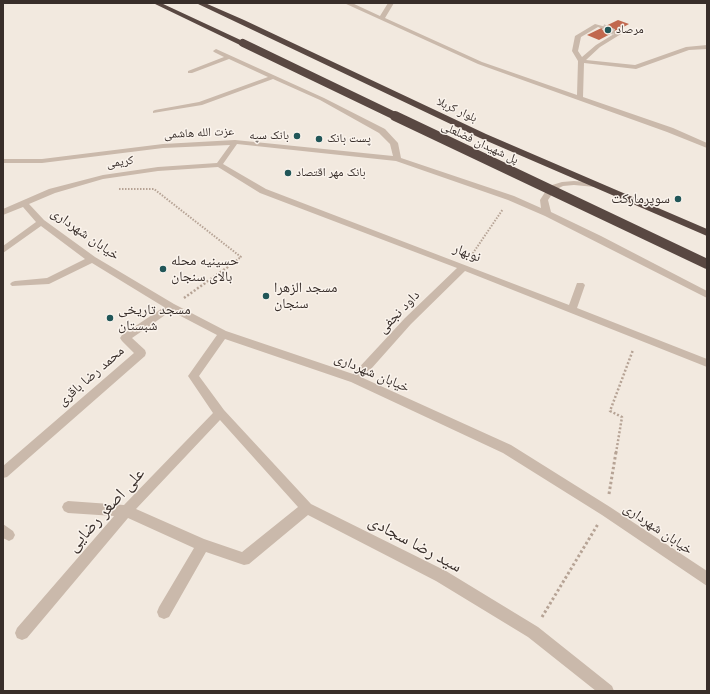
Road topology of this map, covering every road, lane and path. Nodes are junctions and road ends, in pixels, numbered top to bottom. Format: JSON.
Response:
{"nodes":[{"id":1,"x":156,"y":3,"type":"edge"},
{"id":2,"x":200,"y":3,"type":"edge"},
{"id":3,"x":348,"y":3,"type":"edge"},
{"id":4,"x":391,"y":3,"type":"edge"},
{"id":5,"x":381,"y":19,"type":"junction"},
{"id":6,"x":602,"y":27,"type":"tunnel mouth"},
{"id":7,"x":614,"y":32,"type":"dead end"},
{"id":8,"x":707,"y":47,"type":"edge"},
{"id":9,"x":216,"y":51,"type":"dead end"},
{"id":10,"x":229,"y":57,"type":"junction"},
{"id":11,"x":581,"y":61,"type":"junction"},
{"id":12,"x":190,"y":72,"type":"dead end"},
{"id":13,"x":274,"y":77,"type":"junction"},
{"id":14,"x":580,"y":98,"type":"junction"},
{"id":15,"x":155,"y":112,"type":"dead end"},
{"id":16,"x":235,"y":142,"type":"junction"},
{"id":17,"x":707,"y":146,"type":"edge"},
{"id":18,"x":397,"y":159,"type":"junction"},
{"id":19,"x":3,"y":161,"type":"edge"},
{"id":20,"x":219,"y":165,"type":"junction"},
{"id":21,"x":595,"y":185,"type":"junction"},
{"id":22,"x":115,"y":190,"type":"dead end"},
{"id":23,"x":511,"y":198,"type":"junction"},
{"id":24,"x":24,"y":203,"type":"junction"},
{"id":25,"x":3,"y":212,"type":"edge"},
{"id":26,"x":548,"y":214,"type":"junction"},
{"id":27,"x":40,"y":222,"type":"junction"},
{"id":28,"x":707,"y":233,"type":"edge"},
{"id":29,"x":3,"y":250,"type":"edge"},
{"id":30,"x":92,"y":259,"type":"junction"},
{"id":31,"x":707,"y":264,"type":"edge"},
{"id":32,"x":464,"y":267,"type":"junction"},
{"id":33,"x":15,"y":284,"type":"dead end"},
{"id":34,"x":580,"y":285,"type":"dead end"},
{"id":35,"x":707,"y":296,"type":"edge"},
{"id":36,"x":171,"y":307,"type":"junction"},
{"id":37,"x":572,"y":310,"type":"junction"},
{"id":38,"x":223,"y":334,"type":"junction"},
{"id":39,"x":638,"y":336,"type":"junction"},
{"id":40,"x":707,"y":363,"type":"edge"},
{"id":41,"x":355,"y":379,"type":"junction"},
{"id":42,"x":220,"y":413,"type":"junction"},
{"id":43,"x":3,"y":473,"type":"edge"},
{"id":44,"x":68,"y":507,"type":"dead end"},
{"id":45,"x":307,"y":508,"type":"junction"},
{"id":46,"x":126,"y":511,"type":"junction"},
{"id":47,"x":606,"y":511,"type":"junction"},
{"id":48,"x":203,"y":545,"type":"junction"},
{"id":49,"x":707,"y":579,"type":"edge"},
{"id":50,"x":164,"y":612,"type":"dead end"},
{"id":51,"x":533,"y":632,"type":"junction"},
{"id":52,"x":22,"y":633,"type":"dead end"},
{"id":53,"x":607,"y":691,"type":"edge"}],
"edges":[{"from":1,"to":31,"type":"highway","name":"پل شهیدان فضلعلی","bridge":true},
{"from":2,"to":21,"type":"highway","name":"بلوار کربلا"},
{"from":3,"to":5,"type":"street"},
{"from":4,"to":5,"type":"street"},
{"from":5,"to":14,"type":"street"},
{"from":6,"to":11,"type":"street"},
{"from":7,"to":11,"type":"street"},
{"from":8,"to":11,"type":"street"},
{"from":9,"to":10,"type":"street"},
{"from":10,"to":12,"type":"street"},
{"from":10,"to":13,"type":"street"},
{"from":11,"to":14,"type":"street"},
{"from":13,"to":15,"type":"street"},
{"from":13,"to":18,"type":"street"},
{"from":14,"to":17,"type":"street"},
{"from":16,"to":18,"type":"street","name":"عزت الله هاشمی"},
{"from":16,"to":19,"type":"street","name":"عزت الله هاشمی"},
{"from":16,"to":20,"type":"street"},
{"from":18,"to":23,"type":"street","name":"عزت الله هاشمی"},
{"from":20,"to":24,"type":"street","name":"کریمی"},
{"from":20,"to":32,"type":"street","name":"نوبهار"},
{"from":21,"to":26,"type":"street"},
{"from":21,"to":28,"type":"highway","name":"بلوار کربلا"},
{"from":22,"to":36,"type":"path"},
{"from":23,"to":26,"type":"street","name":"عزت الله هاشمی"},
{"from":23,"to":32,"type":"path"},
{"from":24,"to":25,"type":"street","name":"کریمی"},
{"from":24,"to":27,"type":"street","name":"خیابان شهرداری"},
{"from":26,"to":35,"type":"street","name":"عزت الله هاشمی"},
{"from":27,"to":29,"type":"street"},
{"from":27,"to":30,"type":"street","name":"خیابان شهرداری"},
{"from":30,"to":33,"type":"street"},
{"from":30,"to":36,"type":"street","name":"خیابان شهرداری"},
{"from":32,"to":37,"type":"street","name":"نوبهار"},
{"from":32,"to":41,"type":"street","name":"داود نجفی"},
{"from":34,"to":37,"type":"street"},
{"from":36,"to":38,"type":"street","name":"خیابان شهرداری"},
{"from":36,"to":43,"type":"street","name":"محمد رضا باقری"},
{"from":37,"to":39,"type":"street","name":"نوبهار"},
{"from":38,"to":41,"type":"street","name":"خیابان شهرداری"},
{"from":38,"to":42,"type":"street","name":"سید رضا سجادی"},
{"from":39,"to":40,"type":"street","name":"نوبهار"},
{"from":39,"to":47,"type":"path"},
{"from":41,"to":47,"type":"street","name":"خیابان شهرداری"},
{"from":42,"to":45,"type":"street","name":"سید رضا سجادی"},
{"from":42,"to":46,"type":"street","name":"علی اصغر رضایی"},
{"from":44,"to":46,"type":"street"},
{"from":45,"to":48,"type":"street"},
{"from":45,"to":51,"type":"street","name":"سید رضا سجادی"},
{"from":46,"to":48,"type":"street"},
{"from":46,"to":52,"type":"street","name":"علی اصغر رضایی"},
{"from":47,"to":49,"type":"street","name":"خیابان شهرداری"},
{"from":47,"to":51,"type":"path"},
{"from":48,"to":50,"type":"street"},
{"from":51,"to":53,"type":"street","name":"سید رضا سجادی"}]}
